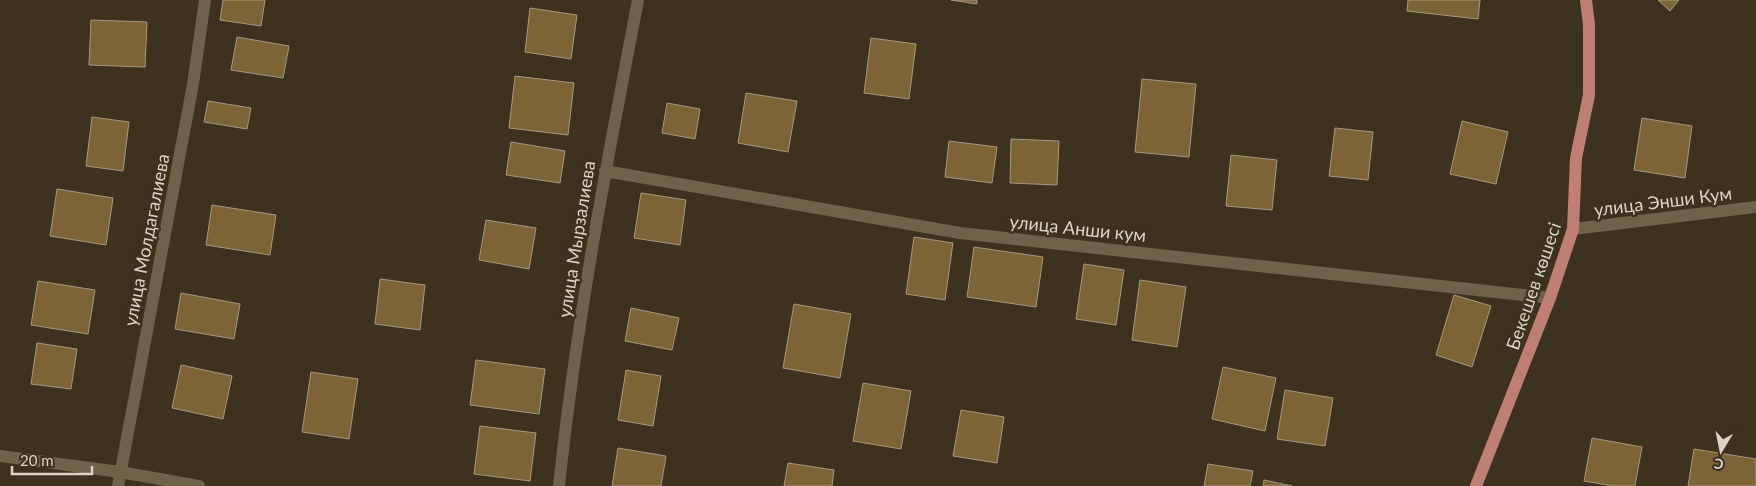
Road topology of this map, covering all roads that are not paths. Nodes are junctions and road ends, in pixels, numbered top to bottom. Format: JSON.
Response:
{"nodes":[{"id":1,"x":205,"y":0,"type":"edge"},
{"id":2,"x":638,"y":0,"type":"edge"},
{"id":3,"x":1586,"y":0,"type":"edge"},
{"id":4,"x":605,"y":171,"type":"junction"},
{"id":5,"x":1756,"y":208,"type":"edge"},
{"id":6,"x":1574,"y":229,"type":"junction"},
{"id":7,"x":1550,"y":298,"type":"junction"},
{"id":8,"x":0,"y":456,"type":"edge"},
{"id":9,"x":120,"y":472,"type":"junction"},
{"id":10,"x":118,"y":486,"type":"edge"},
{"id":11,"x":199,"y":486,"type":"edge"},
{"id":12,"x":559,"y":486,"type":"edge"},
{"id":13,"x":1476,"y":486,"type":"edge"}],
"edges":[{"from":1,"to":9,"type":"street","name":"улица Молдагалиева"},
{"from":2,"to":4,"type":"street","name":"улица Мырзалиева"},
{"from":3,"to":6,"type":"main road","name":"Бекешев көшесі"},
{"from":4,"to":7,"type":"street","name":"улица Анши кум"},
{"from":4,"to":12,"type":"street","name":"улица Мырзалиева"},
{"from":5,"to":6,"type":"street","name":"улица Энши Кум"},
{"from":6,"to":7,"type":"main road","name":"Бекешев көшесі"},
{"from":7,"to":13,"type":"main road","name":"Бекешев көшесі"},
{"from":8,"to":9,"type":"street"},
{"from":9,"to":10,"type":"street","name":"улица Молдагалиева"},
{"from":9,"to":11,"type":"street"}]}
